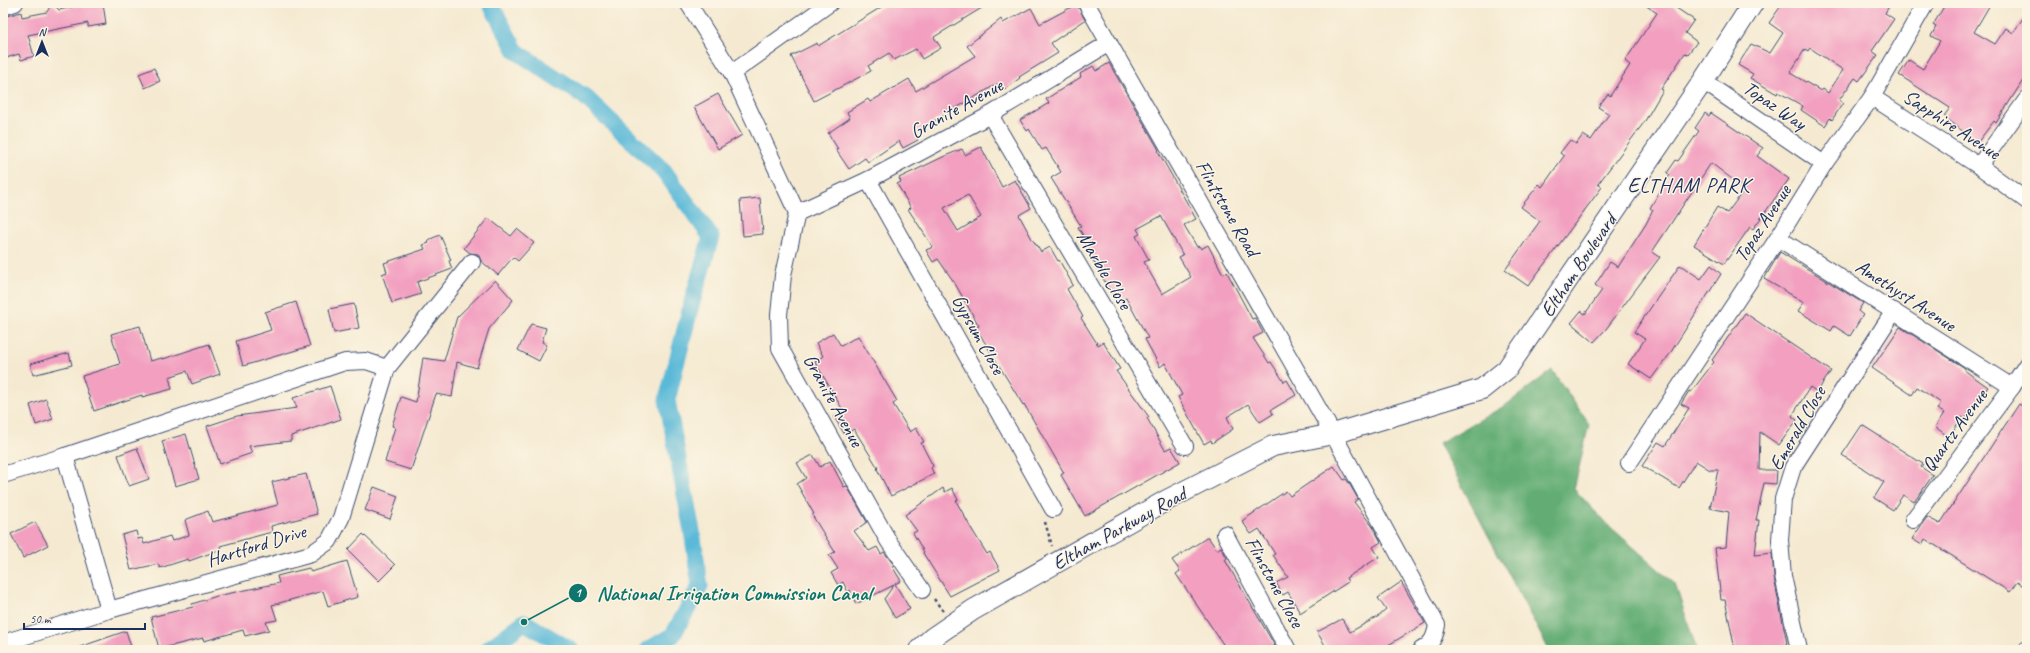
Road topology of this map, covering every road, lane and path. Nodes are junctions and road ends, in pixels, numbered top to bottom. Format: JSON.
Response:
{"nodes":[{"id":1,"x":15,"y":3,"type":"edge"},
{"id":2,"x":688,"y":3,"type":"edge"},
{"id":3,"x":830,"y":3,"type":"edge"},
{"id":4,"x":1086,"y":3,"type":"edge"},
{"id":5,"x":1753,"y":3,"type":"edge"},
{"id":6,"x":1926,"y":3,"type":"edge"},
{"id":7,"x":3,"y":7,"type":"edge"},
{"id":8,"x":1109,"y":43,"type":"junction"},
{"id":9,"x":732,"y":73,"type":"junction"},
{"id":10,"x":1703,"y":81,"type":"junction"},
{"id":11,"x":1872,"y":97,"type":"junction"},
{"id":12,"x":2027,"y":99,"type":"edge"},
{"id":13,"x":990,"y":115,"type":"junction"},
{"id":14,"x":1824,"y":164,"type":"junction"},
{"id":15,"x":1979,"y":166,"type":"junction"},
{"id":16,"x":868,"y":180,"type":"junction"},
{"id":17,"x":2027,"y":201,"type":"edge"},
{"id":18,"x":798,"y":213,"type":"junction"},
{"id":19,"x":1778,"y":238,"type":"junction"},
{"id":20,"x":472,"y":262,"type":"dead end"},
{"id":21,"x":1894,"y":312,"type":"junction"},
{"id":22,"x":2027,"y":364,"type":"edge"},
{"id":23,"x":387,"y":368,"type":"junction"},
{"id":24,"x":2012,"y":387,"type":"junction"},
{"id":25,"x":1333,"y":434,"type":"junction"},
{"id":26,"x":1184,"y":446,"type":"dead end"},
{"id":27,"x":65,"y":456,"type":"junction"},
{"id":28,"x":1629,"y":463,"type":"dead end"},
{"id":29,"x":3,"y":475,"type":"edge"},
{"id":30,"x":1053,"y":509,"type":"joint"},
{"id":31,"x":1913,"y":520,"type":"dead end"},
{"id":32,"x":1225,"y":534,"type":"dead end"},
{"id":33,"x":1060,"y":561,"type":"junction"},
{"id":34,"x":922,"y":590,"type":"joint"},
{"id":35,"x":109,"y":610,"type":"junction"},
{"id":36,"x":952,"y":624,"type":"junction"},
{"id":37,"x":3,"y":643,"type":"edge"},
{"id":38,"x":918,"y":650,"type":"edge"},
{"id":39,"x":1288,"y":650,"type":"edge"},
{"id":40,"x":1421,"y":650,"type":"edge"},
{"id":41,"x":1799,"y":650,"type":"edge"}],
"edges":[{"from":1,"to":7,"type":"street"},
{"from":2,"to":9,"type":"street"},
{"from":3,"to":9,"type":"street"},
{"from":4,"to":8,"type":"street","name":"Flintstone Road"},
{"from":5,"to":10,"type":"street","name":"Eltham Boulevard"},
{"from":6,"to":11,"type":"street","name":"Topaz Avenue"},
{"from":8,"to":13,"type":"street","name":"Granite Avenue"},
{"from":8,"to":25,"type":"street","name":"Flintstone Road"},
{"from":9,"to":18,"type":"street"},
{"from":10,"to":14,"type":"street","name":"Topaz Way"},
{"from":10,"to":25,"type":"street","name":"Eltham Boulevard"},
{"from":11,"to":14,"type":"street","name":"Topaz Avenue"},
{"from":11,"to":15,"type":"street","name":"Sapphire Avenue"},
{"from":12,"to":15,"type":"street"},
{"from":13,"to":16,"type":"street","name":"Granite Avenue"},
{"from":13,"to":26,"type":"street","name":"Marble Close"},
{"from":14,"to":19,"type":"street","name":"Topaz Avenue"},
{"from":15,"to":17,"type":"street","name":"Sapphire Avenue"},
{"from":16,"to":18,"type":"street","name":"Granite Avenue"},
{"from":16,"to":30,"type":"street","name":"Gypsum Close"},
{"from":18,"to":34,"type":"street","name":"Granite Avenue"},
{"from":19,"to":21,"type":"street","name":"Amethyst Avenue"},
{"from":19,"to":28,"type":"street","name":"Topaz Avenue"},
{"from":20,"to":23,"type":"street","name":"Hartford Drive"},
{"from":21,"to":24,"type":"street","name":"Amethyst Avenue"},
{"from":21,"to":41,"type":"street","name":"Emerald Close"},
{"from":22,"to":24,"type":"street","name":"Quartz Avenue"},
{"from":23,"to":27,"type":"street"},
{"from":23,"to":35,"type":"street","name":"Hartford Drive"},
{"from":24,"to":31,"type":"street","name":"Quartz Avenue"},
{"from":25,"to":33,"type":"street","name":"Eltham Parkway Road"},
{"from":25,"to":40,"type":"street","name":"Flintstone Road"},
{"from":27,"to":29,"type":"street"},
{"from":27,"to":35,"type":"street"},
{"from":30,"to":33,"type":"path"},
{"from":32,"to":39,"type":"street","name":"Flinstone Close"},
{"from":33,"to":36,"type":"street","name":"Eltham Parkway Road"},
{"from":34,"to":36,"type":"path"},
{"from":35,"to":37,"type":"street","name":"Hartford Drive"},
{"from":36,"to":38,"type":"street","name":"Eltham Parkway Road"}]}
